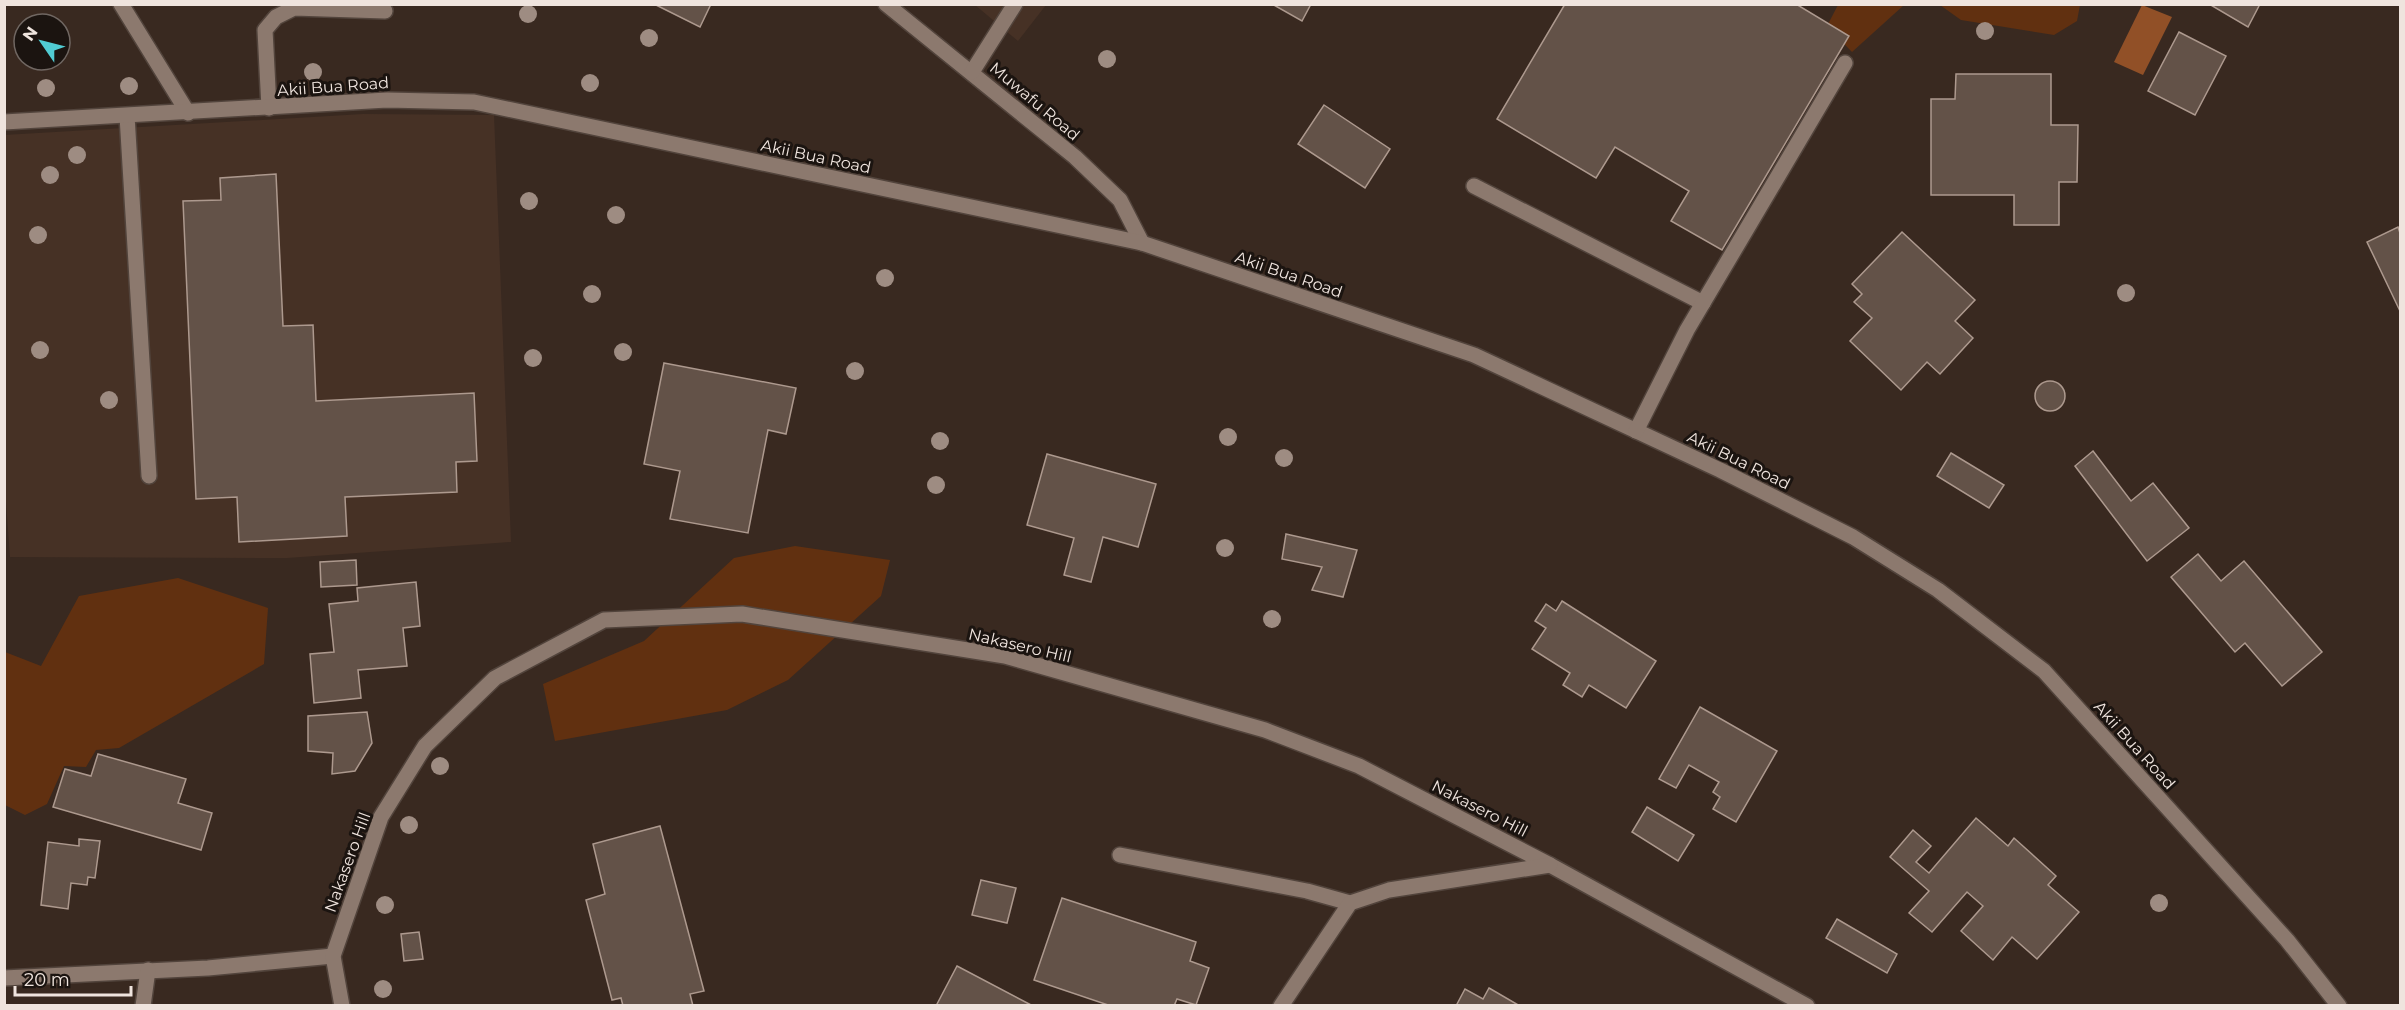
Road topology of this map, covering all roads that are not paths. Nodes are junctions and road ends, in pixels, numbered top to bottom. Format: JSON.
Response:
{"nodes":[{"id":1,"x":121,"y":4,"type":"edge"},
{"id":2,"x":885,"y":4,"type":"edge"},
{"id":3,"x":1016,"y":4,"type":"edge"},
{"id":4,"x":386,"y":11,"type":"dead end"},
{"id":5,"x":1845,"y":63,"type":"dead end"},
{"id":6,"x":972,"y":72,"type":"junction"},
{"id":7,"x":269,"y":108,"type":"junction"},
{"id":8,"x":188,"y":113,"type":"junction"},
{"id":9,"x":127,"y":116,"type":"junction"},
{"id":10,"x":4,"y":122,"type":"edge"},
{"id":11,"x":1474,"y":186,"type":"dead end"},
{"id":12,"x":1142,"y":243,"type":"junction"},
{"id":13,"x":1703,"y":303,"type":"junction"},
{"id":14,"x":1636,"y":431,"type":"junction"},
{"id":15,"x":149,"y":476,"type":"dead end"},
{"id":16,"x":1120,"y":855,"type":"dead end"},
{"id":17,"x":1550,"y":865,"type":"junction"},
{"id":18,"x":1350,"y":903,"type":"junction"},
{"id":19,"x":333,"y":956,"type":"junction"},
{"id":20,"x":148,"y":970,"type":"junction"},
{"id":21,"x":4,"y":978,"type":"edge"},
{"id":22,"x":143,"y":1005,"type":"edge"},
{"id":23,"x":342,"y":1005,"type":"edge"},
{"id":24,"x":1281,"y":1005,"type":"edge"},
{"id":25,"x":1807,"y":1005,"type":"edge"},
{"id":26,"x":2339,"y":1005,"type":"edge"}],
"edges":[{"from":1,"to":8,"type":"street"},
{"from":2,"to":6,"type":"street","name":"Muwafu Road"},
{"from":3,"to":6,"type":"street"},
{"from":4,"to":7,"type":"street"},
{"from":5,"to":13,"type":"street"},
{"from":6,"to":12,"type":"street","name":"Muwafu Road"},
{"from":7,"to":8,"type":"street","name":"Akii Bua Road"},
{"from":7,"to":12,"type":"street","name":"Akii Bua Road"},
{"from":8,"to":9,"type":"street","name":"Akii Bua Road"},
{"from":9,"to":10,"type":"street","name":"Akii Bua Road"},
{"from":9,"to":15,"type":"street"},
{"from":11,"to":13,"type":"street"},
{"from":12,"to":14,"type":"street","name":"Akii Bua Road"},
{"from":13,"to":14,"type":"street"},
{"from":14,"to":26,"type":"street","name":"Akii Bua Road"},
{"from":16,"to":18,"type":"street"},
{"from":17,"to":18,"type":"street"},
{"from":17,"to":19,"type":"street","name":"Nakasero Hill"},
{"from":17,"to":25,"type":"street","name":"Nakasero Hill"},
{"from":18,"to":24,"type":"street"},
{"from":19,"to":20,"type":"street"},
{"from":19,"to":23,"type":"street"},
{"from":20,"to":21,"type":"street"},
{"from":20,"to":22,"type":"street"}]}
